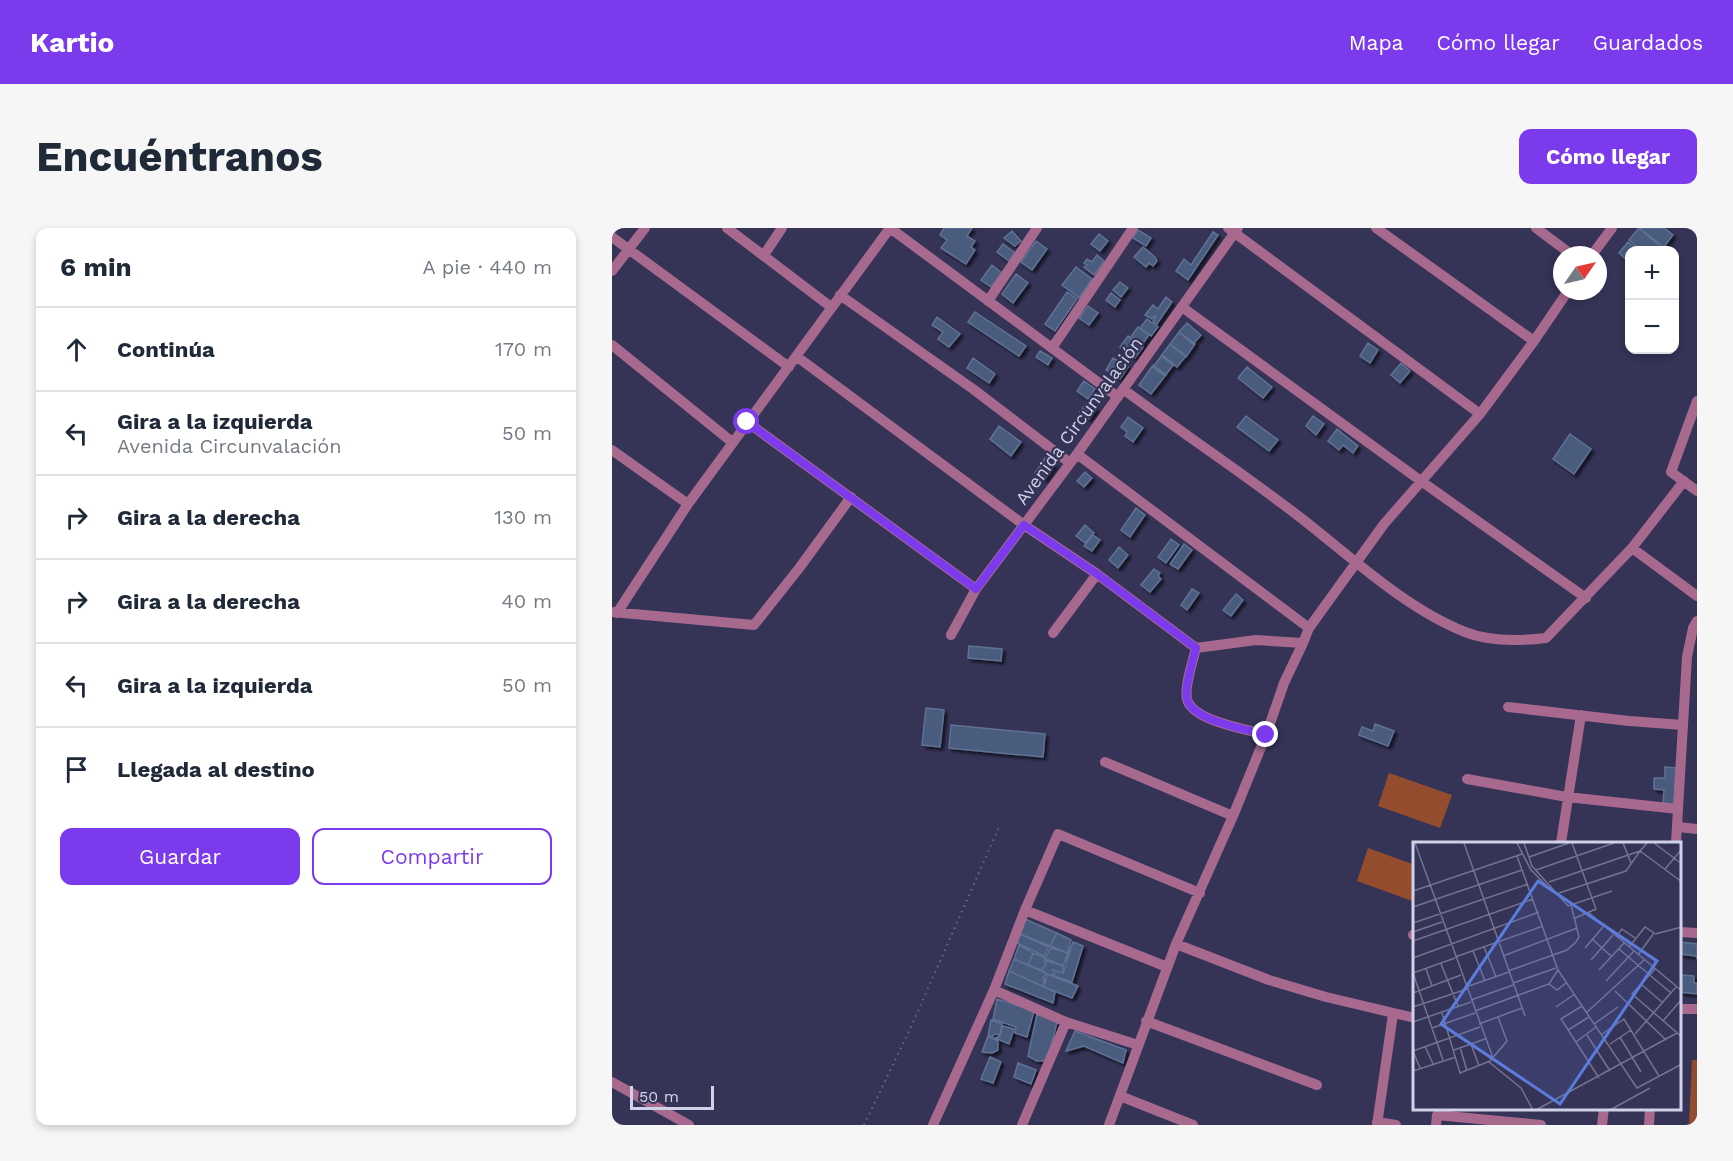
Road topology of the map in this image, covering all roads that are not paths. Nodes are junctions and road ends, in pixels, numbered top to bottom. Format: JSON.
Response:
{"nodes":[{"id":1,"x":645,"y":228,"type":"edge"},
{"id":2,"x":727,"y":228,"type":"edge"},
{"id":3,"x":782,"y":228,"type":"edge"},
{"id":4,"x":1037,"y":228,"type":"edge"},
{"id":5,"x":1133,"y":228,"type":"edge"},
{"id":6,"x":1376,"y":228,"type":"edge"},
{"id":7,"x":1536,"y":228,"type":"edge"},
{"id":8,"x":1612,"y":228,"type":"edge"},
{"id":9,"x":885,"y":230,"type":"edge"},
{"id":10,"x":1233,"y":230,"type":"edge"},
{"id":11,"x":612,"y":237,"type":"edge"},
{"id":12,"x":1560,"y":246,"type":"edge"},
{"id":13,"x":1599,"y":246,"type":"edge"},
{"id":14,"x":628,"y":249,"type":"junction"},
{"id":15,"x":764,"y":255,"type":"junction"},
{"id":16,"x":612,"y":271,"type":"edge"},
{"id":17,"x":840,"y":295,"type":"junction"},
{"id":18,"x":1562,"y":300,"type":"edge"},
{"id":19,"x":988,"y":301,"type":"junction"},
{"id":20,"x":831,"y":307,"type":"junction"},
{"id":21,"x":1182,"y":308,"type":"junction"},
{"id":22,"x":1534,"y":341,"type":"junction"},
{"id":23,"x":612,"y":345,"type":"edge"},
{"id":24,"x":1052,"y":348,"type":"junction"},
{"id":25,"x":796,"y":356,"type":"junction"},
{"id":26,"x":789,"y":367,"type":"junction"},
{"id":27,"x":1120,"y":393,"type":"junction"},
{"id":28,"x":1697,"y":400,"type":"edge"},
{"id":29,"x":1480,"y":414,"type":"junction"},
{"id":30,"x":747,"y":422,"type":"junction"},
{"id":31,"x":732,"y":442,"type":"junction"},
{"id":32,"x":613,"y":452,"type":"edge"},
{"id":33,"x":1077,"y":454,"type":"junction"},
{"id":34,"x":1070,"y":463,"type":"junction"},
{"id":35,"x":1684,"y":481,"type":"junction"},
{"id":36,"x":1421,"y":482,"type":"junction"},
{"id":37,"x":1697,"y":491,"type":"edge"},
{"id":38,"x":851,"y":497,"type":"junction"},
{"id":39,"x":688,"y":504,"type":"junction"},
{"id":40,"x":1024,"y":525,"type":"junction"},
{"id":41,"x":1632,"y":548,"type":"junction"},
{"id":42,"x":1356,"y":563,"type":"junction"},
{"id":43,"x":1097,"y":574,"type":"junction"},
{"id":44,"x":976,"y":589,"type":"junction"},
{"id":45,"x":1697,"y":596,"type":"edge"},
{"id":46,"x":1586,"y":598,"type":"junction"},
{"id":47,"x":614,"y":612,"type":"edge"},
{"id":48,"x":1697,"y":621,"type":"edge"},
{"id":49,"x":1309,"y":628,"type":"junction"},
{"id":50,"x":1053,"y":633,"type":"dead end"},
{"id":51,"x":951,"y":635,"type":"dead end"},
{"id":52,"x":1303,"y":643,"type":"junction"},
{"id":53,"x":1196,"y":648,"type":"junction"},
{"id":54,"x":1508,"y":707,"type":"dead end"},
{"id":55,"x":1581,"y":715,"type":"junction"},
{"id":56,"x":1683,"y":724,"type":"junction"},
{"id":57,"x":1266,"y":735,"type":"junction"},
{"id":58,"x":1105,"y":762,"type":"dead end"},
{"id":59,"x":1467,"y":779,"type":"dead end"},
{"id":60,"x":1567,"y":797,"type":"junction"},
{"id":61,"x":1678,"y":809,"type":"junction"},
{"id":62,"x":1233,"y":816,"type":"junction"},
{"id":63,"x":1678,"y":827,"type":"junction"},
{"id":64,"x":1697,"y":829,"type":"edge"},
{"id":65,"x":1561,"y":842,"type":"edge"},
{"id":66,"x":1676,"y":842,"type":"edge"},
{"id":67,"x":1200,"y":893,"type":"junction"},
{"id":68,"x":1025,"y":910,"type":"junction"},
{"id":69,"x":1682,"y":932,"type":"edge"},
{"id":70,"x":1697,"y":933,"type":"edge"},
{"id":71,"x":1176,"y":944,"type":"junction"},
{"id":72,"x":1167,"y":967,"type":"junction"},
{"id":73,"x":994,"y":990,"type":"junction"},
{"id":74,"x":1394,"y":1014,"type":"junction"},
{"id":75,"x":1413,"y":1018,"type":"edge"},
{"id":76,"x":1146,"y":1021,"type":"junction"},
{"id":77,"x":1066,"y":1022,"type":"junction"},
{"id":78,"x":1138,"y":1045,"type":"junction"},
{"id":79,"x":612,"y":1082,"type":"edge"},
{"id":80,"x":1317,"y":1085,"type":"dead end"},
{"id":81,"x":1120,"y":1096,"type":"junction"},
{"id":82,"x":1604,"y":1110,"type":"edge"},
{"id":83,"x":1650,"y":1110,"type":"edge"},
{"id":84,"x":1520,"y":1123,"type":"edge"},
{"id":85,"x":1377,"y":1124,"type":"edge"},
{"id":86,"x":689,"y":1125,"type":"edge"},
{"id":87,"x":933,"y":1125,"type":"edge"},
{"id":88,"x":1022,"y":1125,"type":"edge"},
{"id":89,"x":1110,"y":1125,"type":"edge"},
{"id":90,"x":1193,"y":1125,"type":"edge"},
{"id":91,"x":1396,"y":1125,"type":"edge"},
{"id":92,"x":1436,"y":1125,"type":"edge"},
{"id":93,"x":1541,"y":1125,"type":"edge"},
{"id":94,"x":1602,"y":1125,"type":"edge"},
{"id":95,"x":1649,"y":1125,"type":"edge"}],
"edges":[{"from":1,"to":14,"type":"street"},
{"from":2,"to":15,"type":"street"},
{"from":3,"to":15,"type":"street"},
{"from":4,"to":19,"type":"street"},
{"from":5,"to":24,"type":"street"},
{"from":6,"to":22,"type":"street"},
{"from":7,"to":12,"type":"street"},
{"from":8,"to":13,"type":"street"},
{"from":9,"to":17,"type":"street"},
{"from":9,"to":19,"type":"street"},
{"from":10,"to":21,"type":"street","name":"Avenida Circunvalación"},
{"from":10,"to":29,"type":"street"},
{"from":11,"to":14,"type":"street"},
{"from":14,"to":16,"type":"street"},
{"from":14,"to":26,"type":"street"},
{"from":15,"to":20,"type":"street"},
{"from":17,"to":20,"type":"street"},
{"from":17,"to":34,"type":"street"},
{"from":18,"to":22,"type":"street"},
{"from":19,"to":24,"type":"street"},
{"from":20,"to":25,"type":"street"},
{"from":21,"to":27,"type":"street","name":"Avenida Circunvalación"},
{"from":21,"to":36,"type":"street"},
{"from":22,"to":29,"type":"street"},
{"from":23,"to":31,"type":"street"},
{"from":24,"to":27,"type":"street"},
{"from":25,"to":26,"type":"street"},
{"from":25,"to":40,"type":"street"},
{"from":26,"to":30,"type":"street"},
{"from":27,"to":33,"type":"street","name":"Avenida Circunvalación"},
{"from":27,"to":42,"type":"street"},
{"from":28,"to":35,"type":"street"},
{"from":29,"to":36,"type":"street"},
{"from":30,"to":31,"type":"street"},
{"from":30,"to":38,"type":"street"},
{"from":31,"to":39,"type":"street"},
{"from":32,"to":39,"type":"street"},
{"from":33,"to":34,"type":"street","name":"Avenida Circunvalación"},
{"from":33,"to":49,"type":"street"},
{"from":34,"to":40,"type":"street","name":"Avenida Circunvalación"},
{"from":35,"to":37,"type":"street"},
{"from":35,"to":41,"type":"street"},
{"from":36,"to":42,"type":"street"},
{"from":36,"to":46,"type":"street"},
{"from":38,"to":44,"type":"street"},
{"from":38,"to":47,"type":"street"},
{"from":39,"to":47,"type":"street"},
{"from":40,"to":43,"type":"street"},
{"from":40,"to":44,"type":"street","name":"Avenida Circunvalación"},
{"from":41,"to":45,"type":"street"},
{"from":41,"to":46,"type":"street"},
{"from":42,"to":46,"type":"street"},
{"from":42,"to":49,"type":"street"},
{"from":43,"to":50,"type":"street"},
{"from":43,"to":53,"type":"street"},
{"from":44,"to":51,"type":"street","name":"Avenida Circunvalación"},
{"from":48,"to":56,"type":"street"},
{"from":49,"to":52,"type":"street"},
{"from":52,"to":53,"type":"street"},
{"from":52,"to":57,"type":"street"},
{"from":53,"to":57,"type":"street"},
{"from":54,"to":55,"type":"street"},
{"from":55,"to":56,"type":"street"},
{"from":55,"to":60,"type":"street"},
{"from":56,"to":61,"type":"street"},
{"from":57,"to":62,"type":"street"},
{"from":58,"to":62,"type":"street"},
{"from":59,"to":60,"type":"street"},
{"from":60,"to":61,"type":"street"},
{"from":60,"to":65,"type":"street"},
{"from":61,"to":63,"type":"street"},
{"from":62,"to":67,"type":"street"},
{"from":63,"to":64,"type":"street"},
{"from":63,"to":66,"type":"street"},
{"from":67,"to":68,"type":"street"},
{"from":67,"to":71,"type":"street"},
{"from":68,"to":72,"type":"street"},
{"from":68,"to":73,"type":"street"},
{"from":69,"to":70,"type":"street"},
{"from":71,"to":72,"type":"street"},
{"from":71,"to":74,"type":"street"},
{"from":72,"to":76,"type":"street"},
{"from":73,"to":77,"type":"street"},
{"from":73,"to":87,"type":"street"},
{"from":74,"to":75,"type":"street"},
{"from":74,"to":85,"type":"street"},
{"from":76,"to":78,"type":"street"},
{"from":76,"to":80,"type":"street"},
{"from":77,"to":78,"type":"street"},
{"from":77,"to":88,"type":"street"},
{"from":78,"to":81,"type":"street"},
{"from":79,"to":86,"type":"street"},
{"from":81,"to":89,"type":"street"},
{"from":81,"to":90,"type":"street"},
{"from":82,"to":94,"type":"street"},
{"from":83,"to":95,"type":"street"},
{"from":84,"to":92,"type":"street"},
{"from":84,"to":93,"type":"street"},
{"from":85,"to":91,"type":"street"}]}
